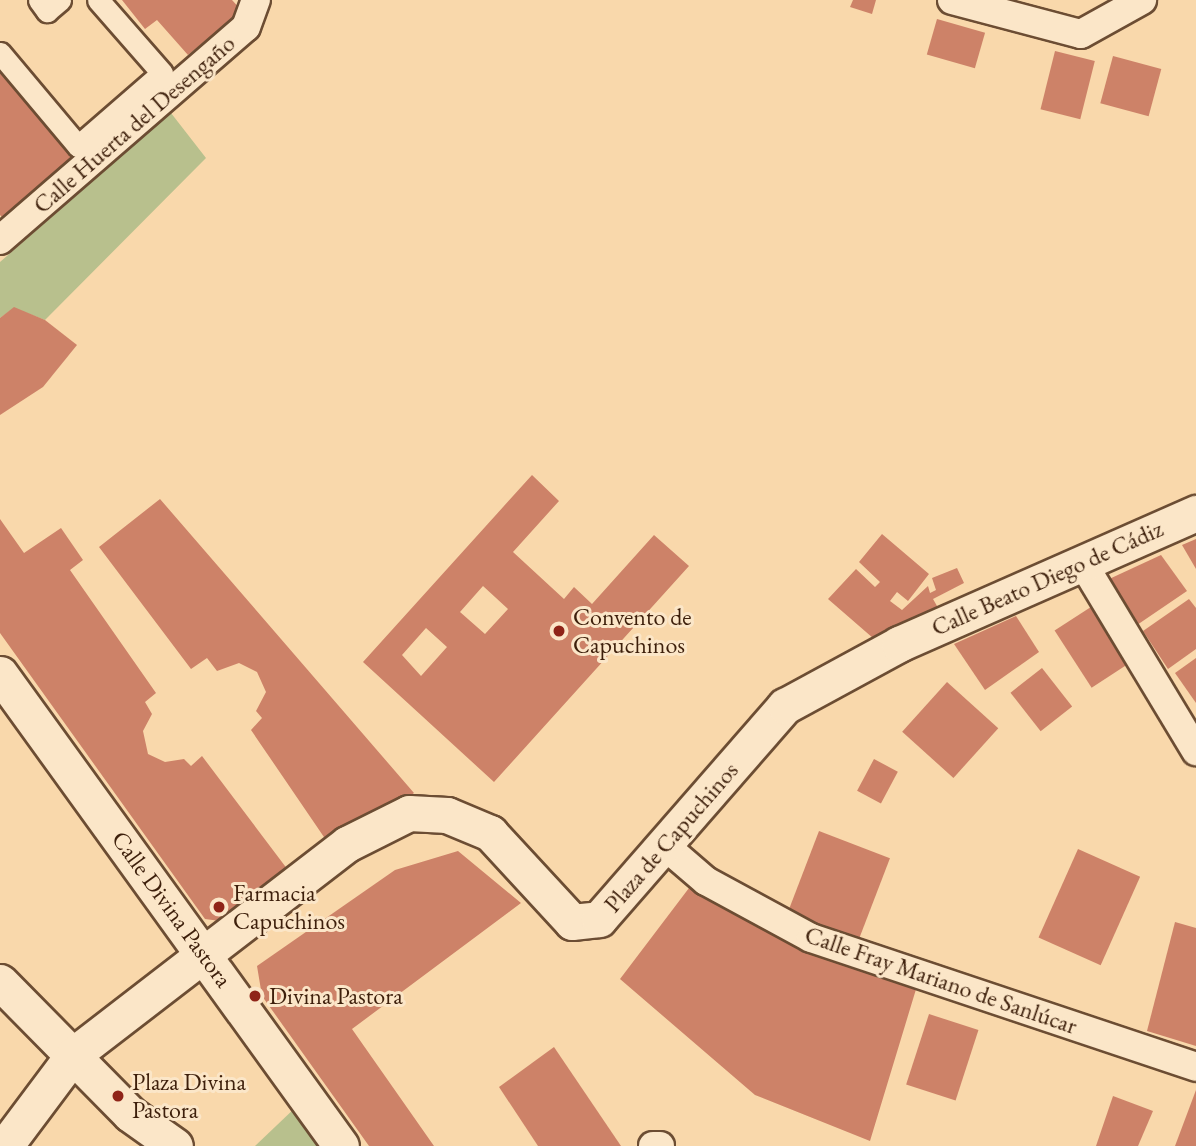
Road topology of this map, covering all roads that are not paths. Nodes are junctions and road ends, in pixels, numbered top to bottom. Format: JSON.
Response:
{"nodes":[{"id":1,"x":39,"y":0,"type":"edge"},
{"id":2,"x":60,"y":0,"type":"edge"},
{"id":3,"x":98,"y":0,"type":"edge"},
{"id":4,"x":256,"y":0,"type":"edge"},
{"id":5,"x":952,"y":0,"type":"edge"},
{"id":6,"x":1142,"y":0,"type":"edge"},
{"id":7,"x":0,"y":53,"type":"edge"},
{"id":8,"x":0,"y":240,"type":"edge"},
{"id":9,"x":1196,"y":513,"type":"edge"},
{"id":10,"x":1082,"y":562,"type":"junction"},
{"id":11,"x":899,"y":644,"type":"joint"},
{"id":12,"x":0,"y":674,"type":"edge"},
{"id":13,"x":1196,"y":751,"type":"edge"},
{"id":14,"x":664,"y":845,"type":"junction"},
{"id":15,"x":205,"y":954,"type":"junction"},
{"id":16,"x":0,"y":982,"type":"edge"},
{"id":17,"x":73,"y":1055,"type":"junction"},
{"id":18,"x":1196,"y":1067,"type":"edge"},
{"id":19,"x":5,"y":1146,"type":"edge"},
{"id":20,"x":175,"y":1146,"type":"edge"},
{"id":21,"x":341,"y":1146,"type":"edge"}],
"edges":[{"from":1,"to":2,"type":"street"},
{"from":3,"to":7,"type":"street"},
{"from":4,"to":8,"type":"street","name":"Calle Huerta del Desengaño"},
{"from":5,"to":6,"type":"street"},
{"from":9,"to":10,"type":"street","name":"Calle Beato Diego de Cádiz"},
{"from":10,"to":11,"type":"street","name":"Calle Beato Diego de Cádiz"},
{"from":10,"to":13,"type":"street"},
{"from":11,"to":14,"type":"street","name":"Plaza de Capuchinos"},
{"from":12,"to":15,"type":"street","name":"Calle Divina Pastora"},
{"from":14,"to":15,"type":"street","name":"Plaza de Capuchinos"},
{"from":14,"to":18,"type":"street","name":"Calle Fray Mariano de Sanlúcar"},
{"from":15,"to":17,"type":"street"},
{"from":15,"to":21,"type":"street","name":"Calle Divina Pastora"},
{"from":16,"to":17,"type":"street"},
{"from":17,"to":19,"type":"street"},
{"from":17,"to":20,"type":"street"}]}
